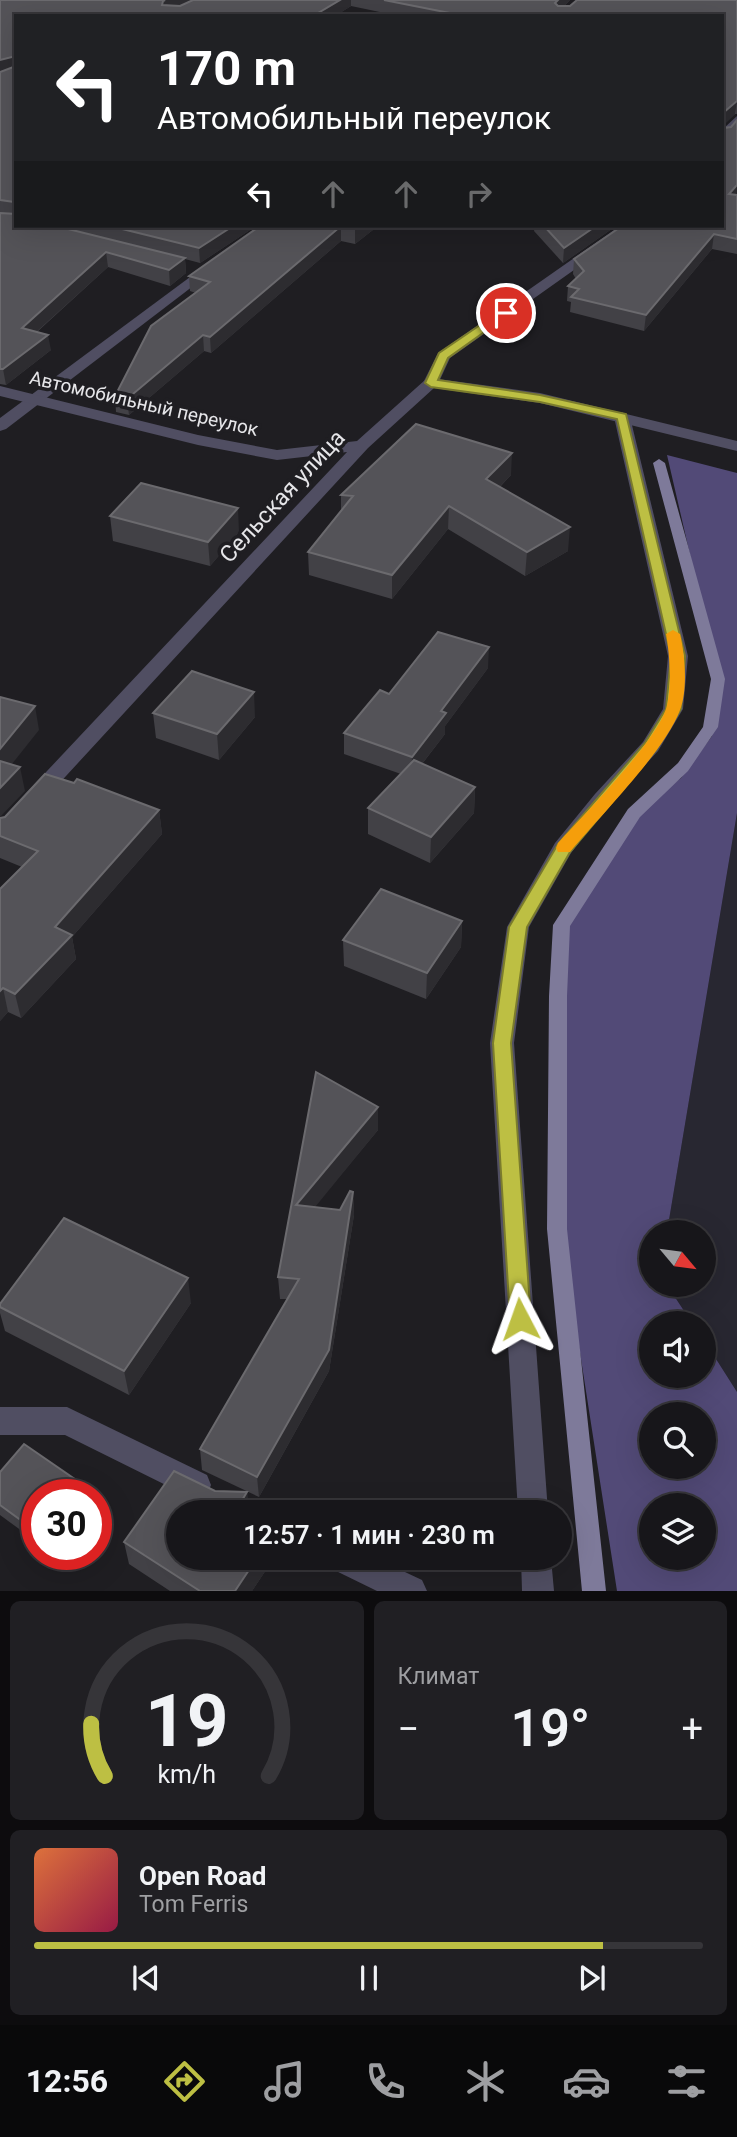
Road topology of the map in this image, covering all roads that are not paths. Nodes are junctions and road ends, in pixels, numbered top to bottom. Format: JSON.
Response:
{"nodes":[{"id":1,"x":737,"y":120,"type":"edge"},
{"id":2,"x":724,"y":134,"type":"edge"},
{"id":3,"x":626,"y":228,"type":"edge"},
{"id":4,"x":225,"y":256,"type":"edge"},
{"id":5,"x":431,"y":383,"type":"junction"},
{"id":6,"x":0,"y":391,"type":"edge"},
{"id":7,"x":35,"y":399,"type":"junction"},
{"id":8,"x":622,"y":417,"type":"junction"},
{"id":9,"x":0,"y":426,"type":"edge"},
{"id":10,"x":362,"y":445,"type":"junction"},
{"id":11,"x":737,"y":446,"type":"edge"},
{"id":12,"x":0,"y":834,"type":"edge"},
{"id":13,"x":0,"y":1420,"type":"edge"},
{"id":14,"x":226,"y":1500,"type":"edge"},
{"id":15,"x":532,"y":1500,"type":"edge"},
{"id":16,"x":368,"y":1570,"type":"edge"},
{"id":17,"x":537,"y":1570,"type":"edge"},
{"id":18,"x":411,"y":1591,"type":"edge"},
{"id":19,"x":538,"y":1591,"type":"edge"}],
"edges":[{"from":1,"to":2,"type":"street"},
{"from":3,"to":5,"type":"street","name":"Сельская улица"},
{"from":4,"to":7,"type":"street"},
{"from":5,"to":8,"type":"street"},
{"from":5,"to":10,"type":"street","name":"Сельская улица"},
{"from":6,"to":7,"type":"street","name":"Автомобильный переулок"},
{"from":7,"to":9,"type":"street"},
{"from":7,"to":10,"type":"street","name":"Автомобильный переулок"},
{"from":8,"to":11,"type":"street"},
{"from":8,"to":15,"type":"street"},
{"from":10,"to":12,"type":"street","name":"Сельская улица"},
{"from":13,"to":14,"type":"street"},
{"from":16,"to":18,"type":"street"},
{"from":17,"to":19,"type":"street"}]}
